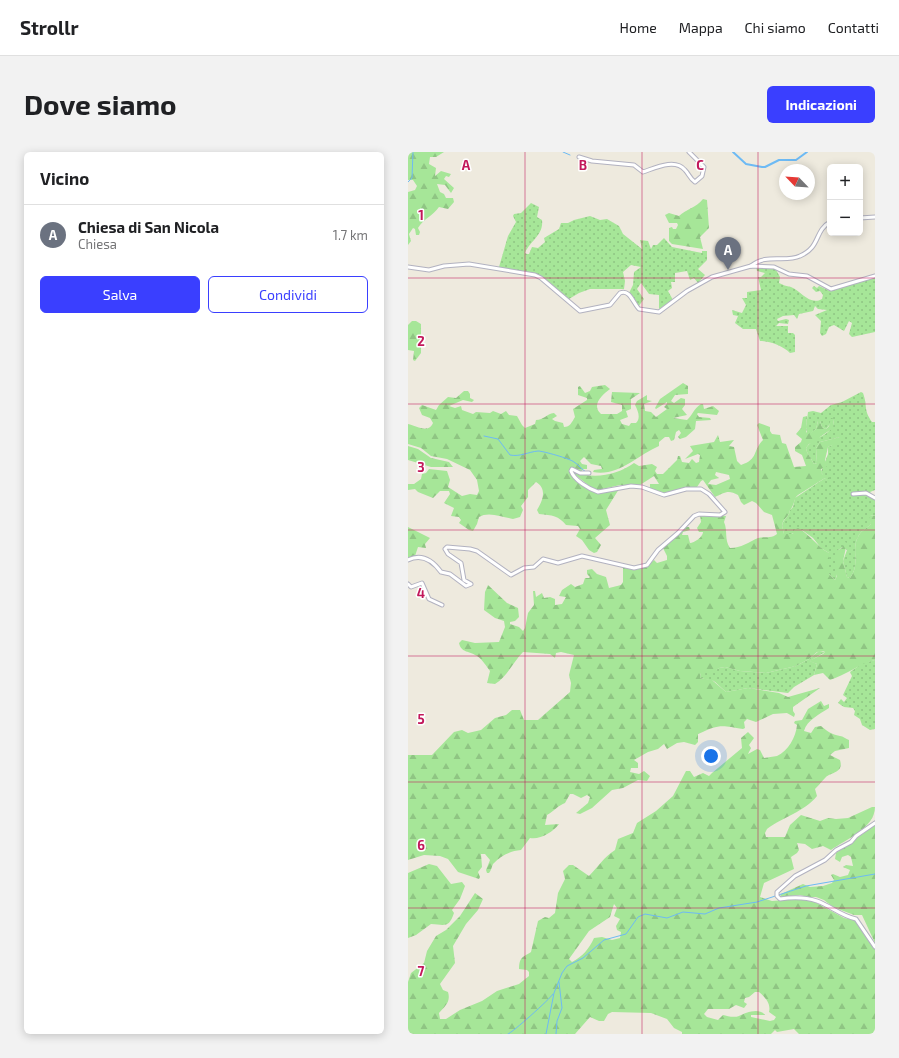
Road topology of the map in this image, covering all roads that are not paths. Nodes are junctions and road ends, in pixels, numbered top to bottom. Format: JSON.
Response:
{"nodes":[{"id":1,"x":689,"y":152,"type":"edge"},
{"id":2,"x":579,"y":157,"type":"dead end"},
{"id":3,"x":875,"y":217,"type":"edge"},
{"id":4,"x":863,"y":218,"type":"edge"},
{"id":5,"x":827,"y":225,"type":"edge"},
{"id":6,"x":751,"y":266,"type":"junction"},
{"id":7,"x":408,"y":267,"type":"edge"},
{"id":8,"x":875,"y":276,"type":"edge"},
{"id":9,"x":589,"y":473,"type":"dead end"},
{"id":10,"x":852,"y":494,"type":"dead end"},
{"id":11,"x":875,"y":498,"type":"edge"},
{"id":12,"x":408,"y":560,"type":"edge"},
{"id":13,"x":408,"y":584,"type":"edge"},
{"id":14,"x":442,"y":605,"type":"dead end"},
{"id":15,"x":875,"y":823,"type":"edge"},
{"id":16,"x":875,"y":947,"type":"edge"}],
"edges":[{"from":1,"to":2,"type":"street"},
{"from":3,"to":4,"type":"street"},
{"from":5,"to":6,"type":"street"},
{"from":6,"to":7,"type":"street"},
{"from":6,"to":8,"type":"street"},
{"from":9,"to":12,"type":"street"},
{"from":10,"to":11,"type":"street"},
{"from":13,"to":14,"type":"street"},
{"from":15,"to":16,"type":"street"}]}
